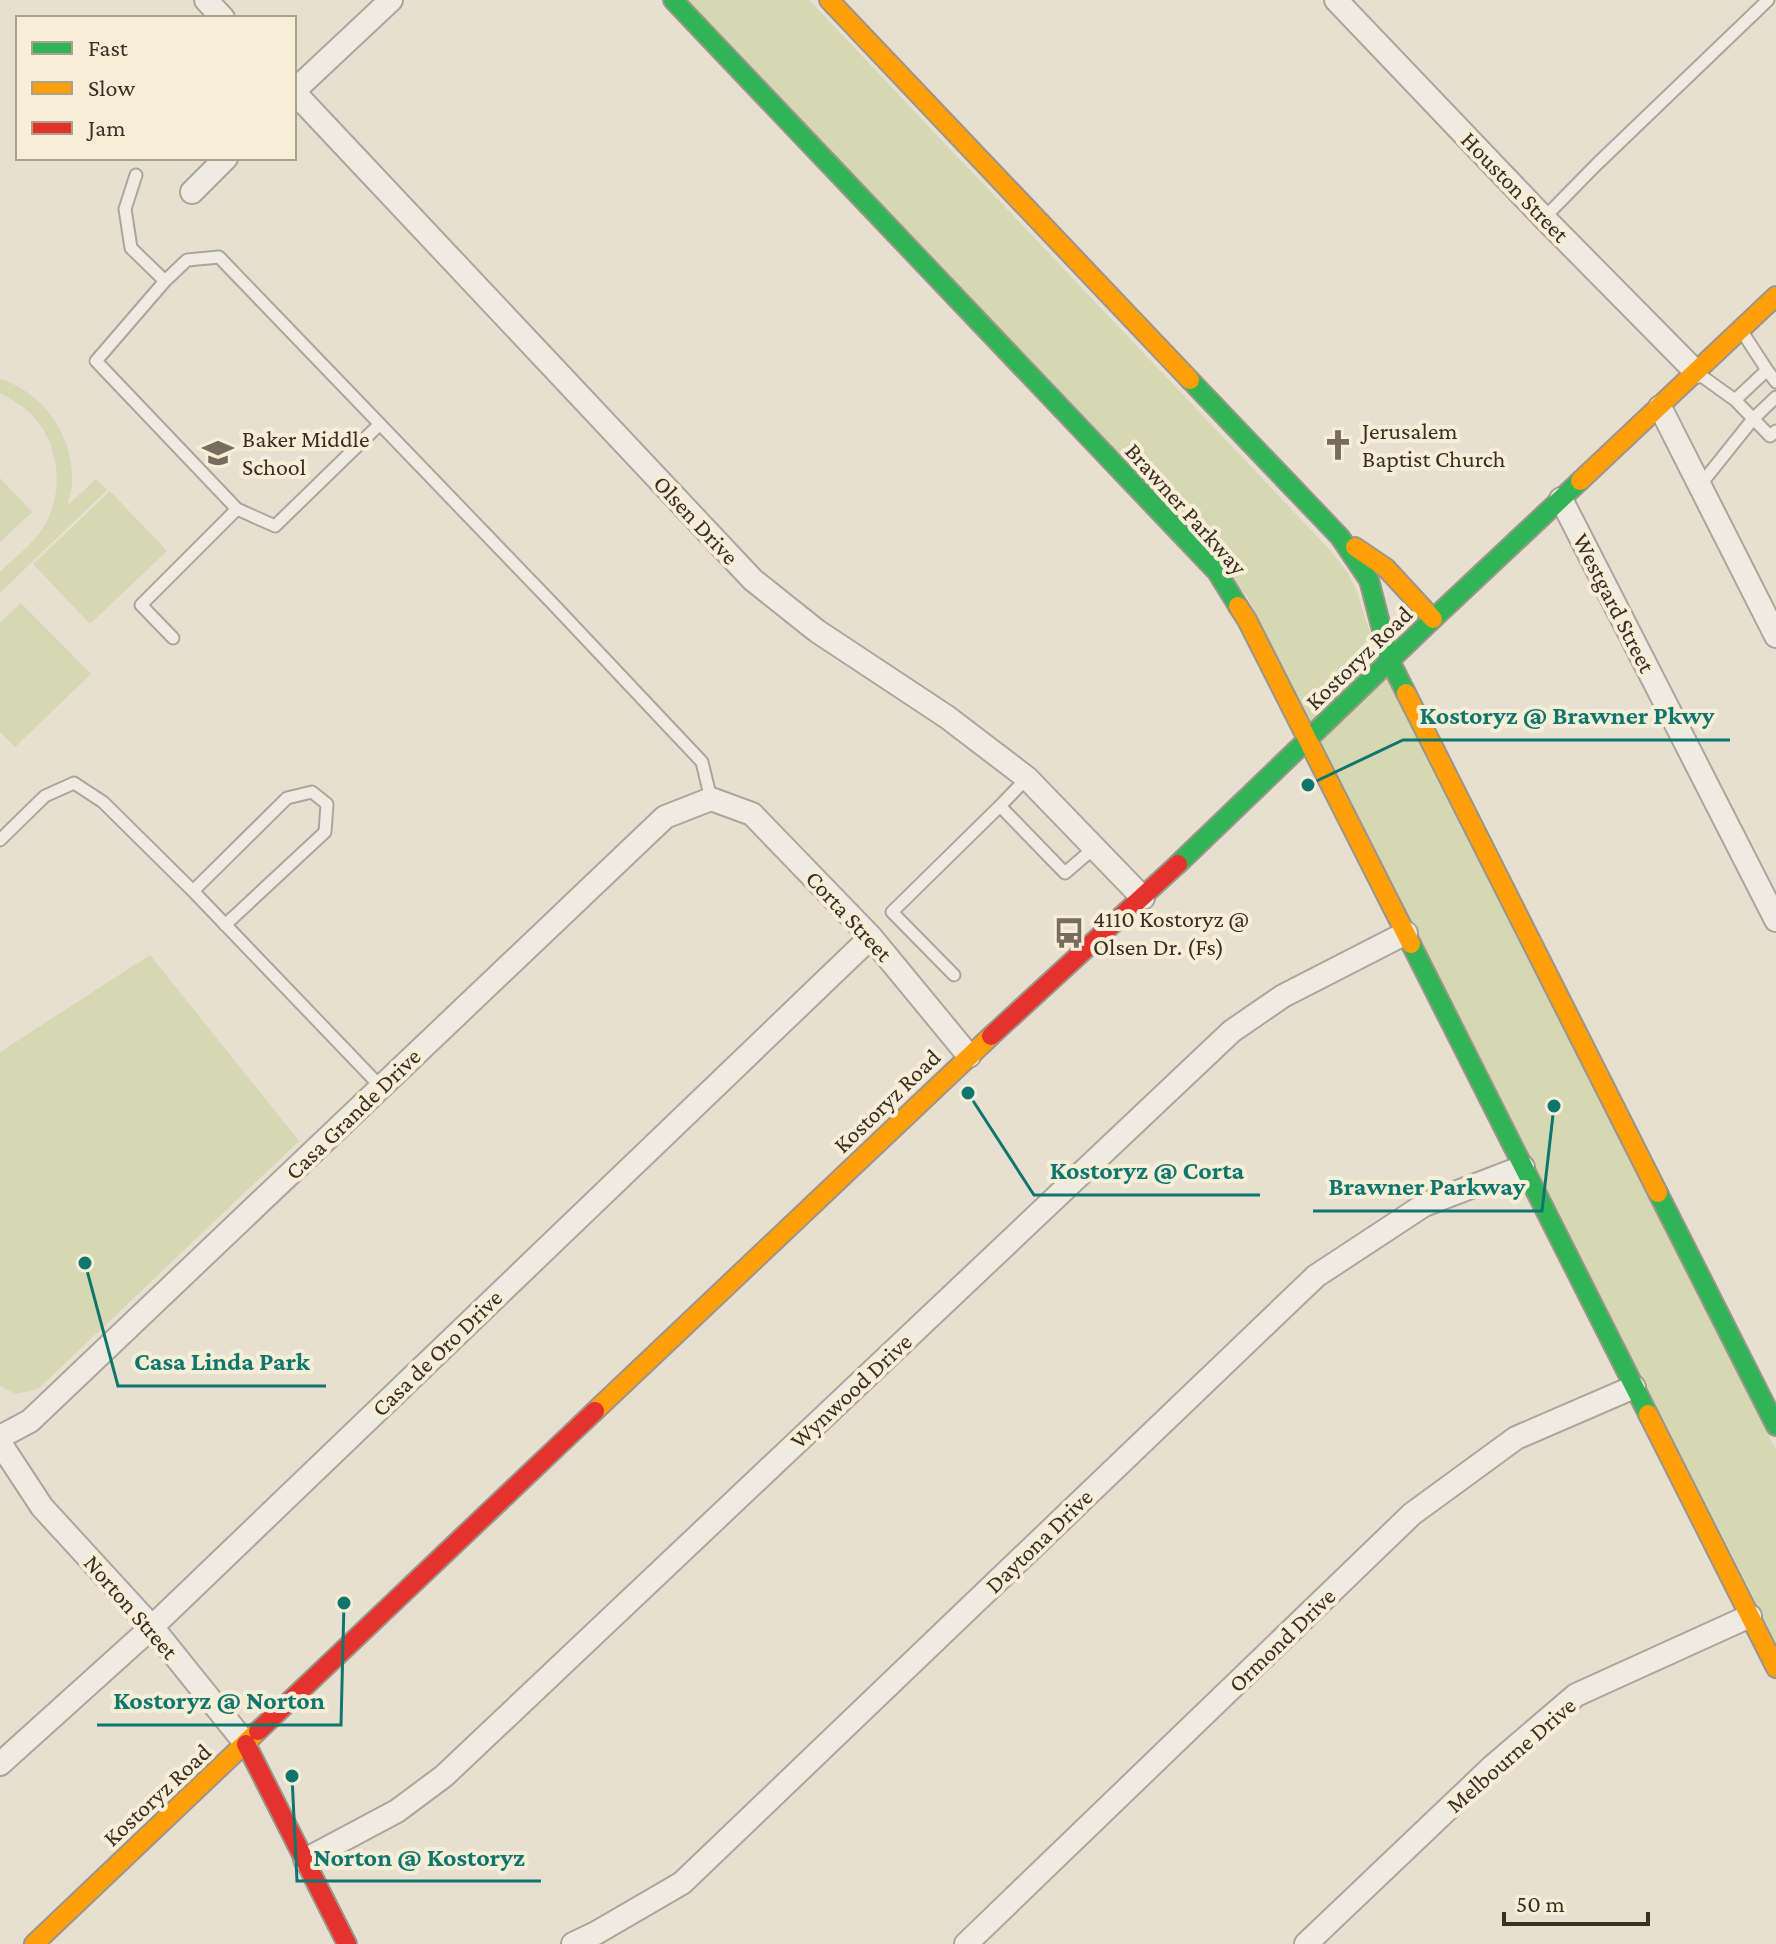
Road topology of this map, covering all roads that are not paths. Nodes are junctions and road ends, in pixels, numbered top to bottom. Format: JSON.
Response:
{"nodes":[{"id":1,"x":206,"y":0,"type":"edge"},
{"id":2,"x":391,"y":0,"type":"edge"},
{"id":3,"x":673,"y":0,"type":"edge"},
{"id":4,"x":829,"y":0,"type":"edge"},
{"id":5,"x":1768,"y":0,"type":"edge"},
{"id":6,"x":1340,"y":2,"type":"edge"},
{"id":7,"x":221,"y":16,"type":"edge"},
{"id":8,"x":296,"y":90,"type":"edge"},
{"id":9,"x":296,"y":94,"type":"edge"},
{"id":10,"x":224,"y":160,"type":"edge"},
{"id":11,"x":136,"y":175,"type":"dead end"},
{"id":12,"x":192,"y":192,"type":"dead end"},
{"id":13,"x":1544,"y":218,"type":"junction"},
{"id":14,"x":165,"y":281,"type":"junction"},
{"id":15,"x":1776,"y":296,"type":"edge"},
{"id":16,"x":1740,"y":330,"type":"junction"},
{"id":17,"x":1767,"y":370,"type":"junction"},
{"id":18,"x":1696,"y":372,"type":"junction"},
{"id":19,"x":1776,"y":382,"type":"edge"},
{"id":20,"x":1776,"y":397,"type":"edge"},
{"id":21,"x":1735,"y":400,"type":"junction"},
{"id":22,"x":1660,"y":407,"type":"junction"},
{"id":23,"x":1753,"y":419,"type":"junction"},
{"id":24,"x":380,"y":424,"type":"junction"},
{"id":25,"x":1776,"y":431,"type":"edge"},
{"id":26,"x":1701,"y":484,"type":"junction"},
{"id":27,"x":1561,"y":499,"type":"junction"},
{"id":28,"x":237,"y":509,"type":"junction"},
{"id":29,"x":1340,"y":537,"type":"junction"},
{"id":30,"x":1433,"y":619,"type":"junction"},
{"id":31,"x":1776,"y":636,"type":"edge"},
{"id":32,"x":173,"y":638,"type":"dead end"},
{"id":33,"x":1390,"y":661,"type":"junction"},
{"id":34,"x":1308,"y":741,"type":"junction"},
{"id":35,"x":1027,"y":778,"type":"junction"},
{"id":36,"x":711,"y":799,"type":"junction"},
{"id":37,"x":1000,"y":806,"type":"junction"},
{"id":38,"x":0,"y":840,"type":"edge"},
{"id":39,"x":1094,"y":848,"type":"junction"},
{"id":40,"x":193,"y":891,"type":"junction"},
{"id":41,"x":1143,"y":898,"type":"junction"},
{"id":42,"x":1776,"y":920,"type":"edge"},
{"id":43,"x":225,"y":925,"type":"junction"},
{"id":44,"x":1406,"y":933,"type":"junction"},
{"id":45,"x":871,"y":937,"type":"junction"},
{"id":46,"x":954,"y":975,"type":"dead end"},
{"id":47,"x":969,"y":1056,"type":"junction"},
{"id":48,"x":381,"y":1087,"type":"junction"},
{"id":49,"x":1523,"y":1167,"type":"junction"},
{"id":50,"x":1634,"y":1387,"type":"junction"},
{"id":51,"x":1776,"y":1426,"type":"edge"},
{"id":52,"x":0,"y":1440,"type":"edge"},
{"id":53,"x":1750,"y":1616,"type":"junction"},
{"id":54,"x":152,"y":1627,"type":"junction"},
{"id":55,"x":1776,"y":1668,"type":"edge"},
{"id":56,"x":246,"y":1744,"type":"junction"},
{"id":57,"x":0,"y":1764,"type":"edge"},
{"id":58,"x":305,"y":1860,"type":"junction"},
{"id":59,"x":34,"y":1944,"type":"edge"},
{"id":60,"x":347,"y":1944,"type":"edge"},
{"id":61,"x":573,"y":1944,"type":"edge"},
{"id":62,"x":966,"y":1944,"type":"edge"},
{"id":63,"x":1306,"y":1944,"type":"edge"}],
"edges":[{"from":1,"to":7,"type":"street"},
{"from":2,"to":8,"type":"street"},
{"from":3,"to":34,"type":"street","name":"Brawner Parkway"},
{"from":4,"to":29,"type":"street"},
{"from":5,"to":13,"type":"lane"},
{"from":6,"to":13,"type":"street","name":"Houston Street"},
{"from":9,"to":35,"type":"street","name":"Olsen Drive"},
{"from":10,"to":12,"type":"street"},
{"from":11,"to":14,"type":"lane"},
{"from":13,"to":18,"type":"street","name":"Houston Street"},
{"from":14,"to":24,"type":"lane"},
{"from":14,"to":28,"type":"lane"},
{"from":15,"to":16,"type":"street","name":"Kostoryz Road"},
{"from":16,"to":17,"type":"lane"},
{"from":16,"to":18,"type":"street","name":"Kostoryz Road"},
{"from":17,"to":19,"type":"lane"},
{"from":17,"to":21,"type":"lane"},
{"from":18,"to":21,"type":"lane"},
{"from":18,"to":22,"type":"street","name":"Kostoryz Road"},
{"from":20,"to":23,"type":"lane"},
{"from":21,"to":23,"type":"lane"},
{"from":22,"to":26,"type":"street"},
{"from":22,"to":27,"type":"street","name":"Kostoryz Road"},
{"from":23,"to":25,"type":"lane"},
{"from":23,"to":26,"type":"lane"},
{"from":24,"to":28,"type":"lane"},
{"from":24,"to":36,"type":"lane"},
{"from":26,"to":31,"type":"street"},
{"from":27,"to":30,"type":"street","name":"Kostoryz Road"},
{"from":27,"to":42,"type":"street","name":"Westgard Street"},
{"from":28,"to":32,"type":"lane"},
{"from":29,"to":30,"type":"street"},
{"from":29,"to":33,"type":"street"},
{"from":30,"to":33,"type":"street","name":"Kostoryz Road"},
{"from":33,"to":34,"type":"street","name":"Kostoryz Road"},
{"from":33,"to":51,"type":"street"},
{"from":34,"to":41,"type":"street","name":"Kostoryz Road"},
{"from":34,"to":44,"type":"street","name":"Brawner Parkway"},
{"from":35,"to":37,"type":"lane"},
{"from":35,"to":39,"type":"street","name":"Olsen Drive"},
{"from":36,"to":45,"type":"street","name":"Corta Street"},
{"from":36,"to":48,"type":"street","name":"Casa Grande Drive"},
{"from":37,"to":39,"type":"lane"},
{"from":37,"to":46,"type":"lane"},
{"from":38,"to":40,"type":"lane"},
{"from":39,"to":41,"type":"street","name":"Olsen Drive"},
{"from":40,"to":43,"type":"lane"},
{"from":40,"to":43,"type":"lane"},
{"from":41,"to":47,"type":"street","name":"Kostoryz Road"},
{"from":43,"to":48,"type":"lane"},
{"from":44,"to":49,"type":"street","name":"Brawner Parkway"},
{"from":44,"to":58,"type":"street","name":"Wynwood Drive"},
{"from":45,"to":47,"type":"street","name":"Corta Street"},
{"from":45,"to":54,"type":"street","name":"Casa de Oro Drive"},
{"from":47,"to":56,"type":"street","name":"Kostoryz Road"},
{"from":48,"to":52,"type":"street","name":"Casa Grande Drive"},
{"from":49,"to":50,"type":"street","name":"Brawner Parkway"},
{"from":49,"to":61,"type":"street","name":"Daytona Drive"},
{"from":50,"to":53,"type":"street","name":"Brawner Parkway"},
{"from":50,"to":62,"type":"street","name":"Ormond Drive"},
{"from":52,"to":54,"type":"street","name":"Norton Street"},
{"from":53,"to":55,"type":"street","name":"Brawner Parkway"},
{"from":53,"to":63,"type":"street","name":"Melbourne Drive"},
{"from":54,"to":56,"type":"street","name":"Norton Street"},
{"from":54,"to":57,"type":"street","name":"Casa de Oro Drive"},
{"from":56,"to":58,"type":"street","name":"Norton Street"},
{"from":56,"to":59,"type":"street","name":"Kostoryz Road"},
{"from":58,"to":60,"type":"street","name":"Norton Street"}]}
